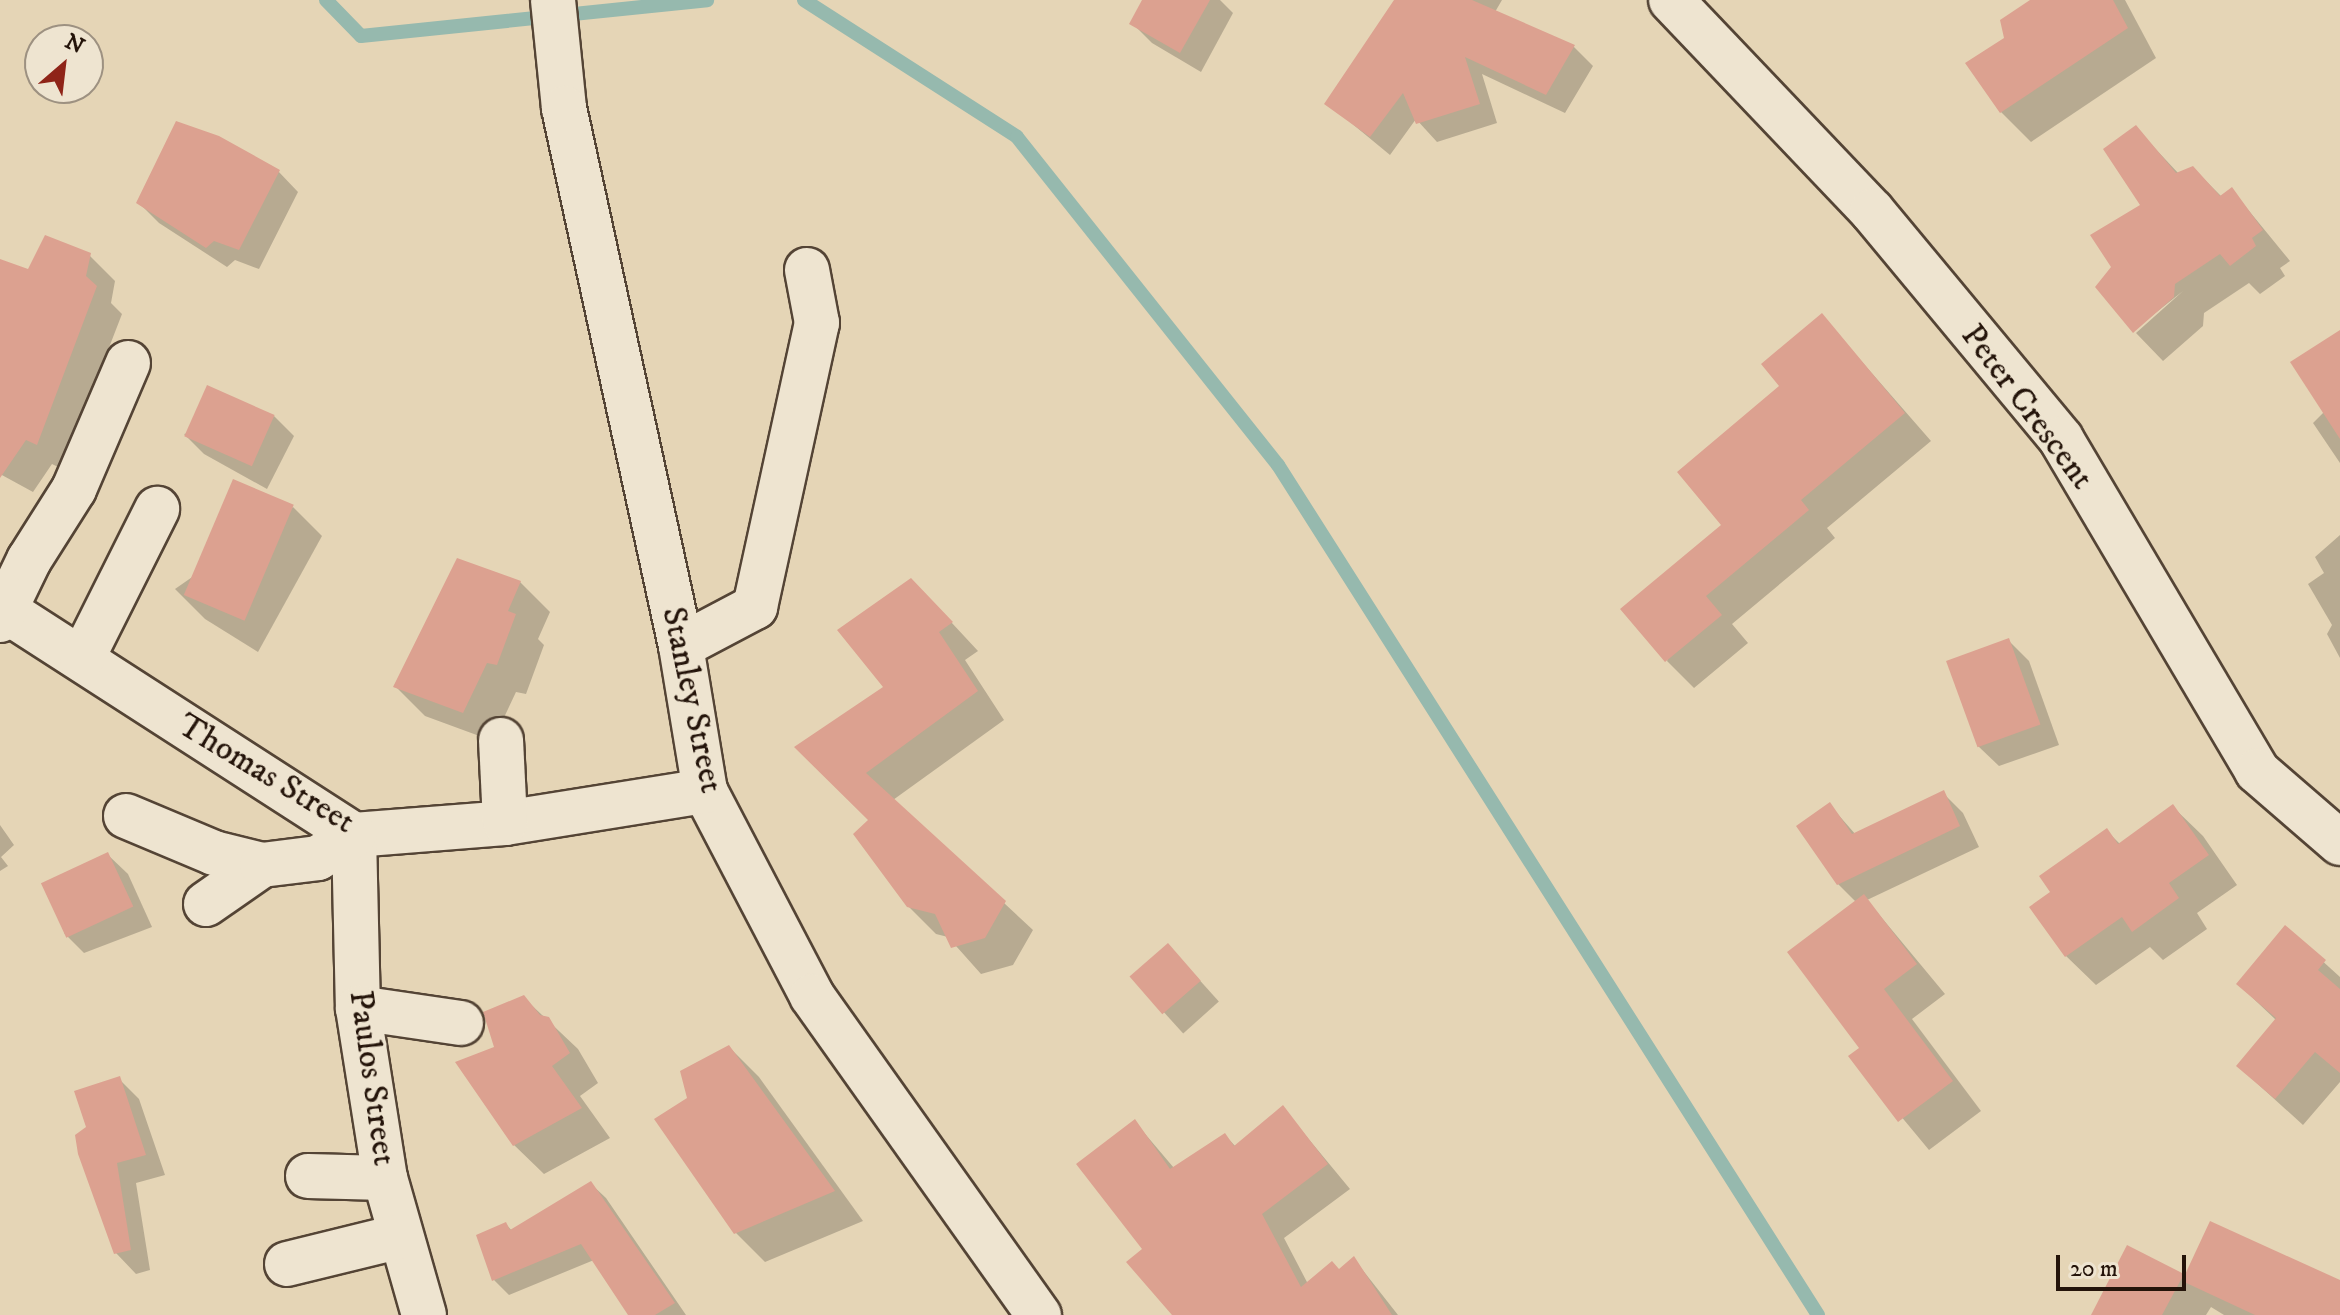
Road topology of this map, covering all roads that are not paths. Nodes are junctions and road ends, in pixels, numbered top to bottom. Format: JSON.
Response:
{"nodes":[{"id":1,"x":553,"y":0,"type":"edge"},
{"id":2,"x":1671,"y":0,"type":"edge"},
{"id":3,"x":807,"y":270,"type":"dead end"},
{"id":4,"x":128,"y":363,"type":"dead end"},
{"id":5,"x":157,"y":509,"type":"dead end"},
{"id":6,"x":2,"y":613,"type":"edge"},
{"id":7,"x":681,"y":646,"type":"junction"},
{"id":8,"x":82,"y":659,"type":"junction"},
{"id":9,"x":501,"y":740,"type":"dead end"},
{"id":10,"x":705,"y":791,"type":"junction"},
{"id":11,"x":126,"y":816,"type":"dead end"},
{"id":12,"x":505,"y":823,"type":"junction"},
{"id":13,"x":354,"y":835,"type":"junction"},
{"id":14,"x":2340,"y":843,"type":"edge"},
{"id":15,"x":262,"y":865,"type":"junction"},
{"id":16,"x":206,"y":904,"type":"dead end"},
{"id":17,"x":358,"y":1008,"type":"junction"},
{"id":18,"x":461,"y":1023,"type":"dead end"},
{"id":19,"x":308,"y":1176,"type":"dead end"},
{"id":20,"x":385,"y":1178,"type":"junction"},
{"id":21,"x":401,"y":1236,"type":"junction"},
{"id":22,"x":287,"y":1264,"type":"dead end"},
{"id":23,"x":424,"y":1315,"type":"edge"},
{"id":24,"x":1039,"y":1315,"type":"edge"}],
"edges":[{"from":1,"to":7,"type":"street","name":"Stanley Street"},
{"from":2,"to":14,"type":"street","name":"Peter Crescent"},
{"from":3,"to":7,"type":"street"},
{"from":4,"to":6,"type":"street"},
{"from":5,"to":8,"type":"street"},
{"from":6,"to":8,"type":"street","name":"Thomas Street"},
{"from":7,"to":10,"type":"street","name":"Stanley Street"},
{"from":8,"to":13,"type":"street","name":"Thomas Street"},
{"from":9,"to":12,"type":"street"},
{"from":10,"to":12,"type":"street","name":"Thomas Street"},
{"from":10,"to":24,"type":"street","name":"Stanley Street"},
{"from":11,"to":15,"type":"street"},
{"from":12,"to":13,"type":"street","name":"Thomas Street"},
{"from":13,"to":15,"type":"street"},
{"from":13,"to":17,"type":"street","name":"Paulos Street"},
{"from":15,"to":16,"type":"street"},
{"from":17,"to":18,"type":"street"},
{"from":17,"to":20,"type":"street","name":"Paulos Street"},
{"from":19,"to":20,"type":"street"},
{"from":20,"to":21,"type":"street","name":"Paulos Street"},
{"from":21,"to":22,"type":"street"},
{"from":21,"to":23,"type":"street","name":"Paulos Street"}]}
